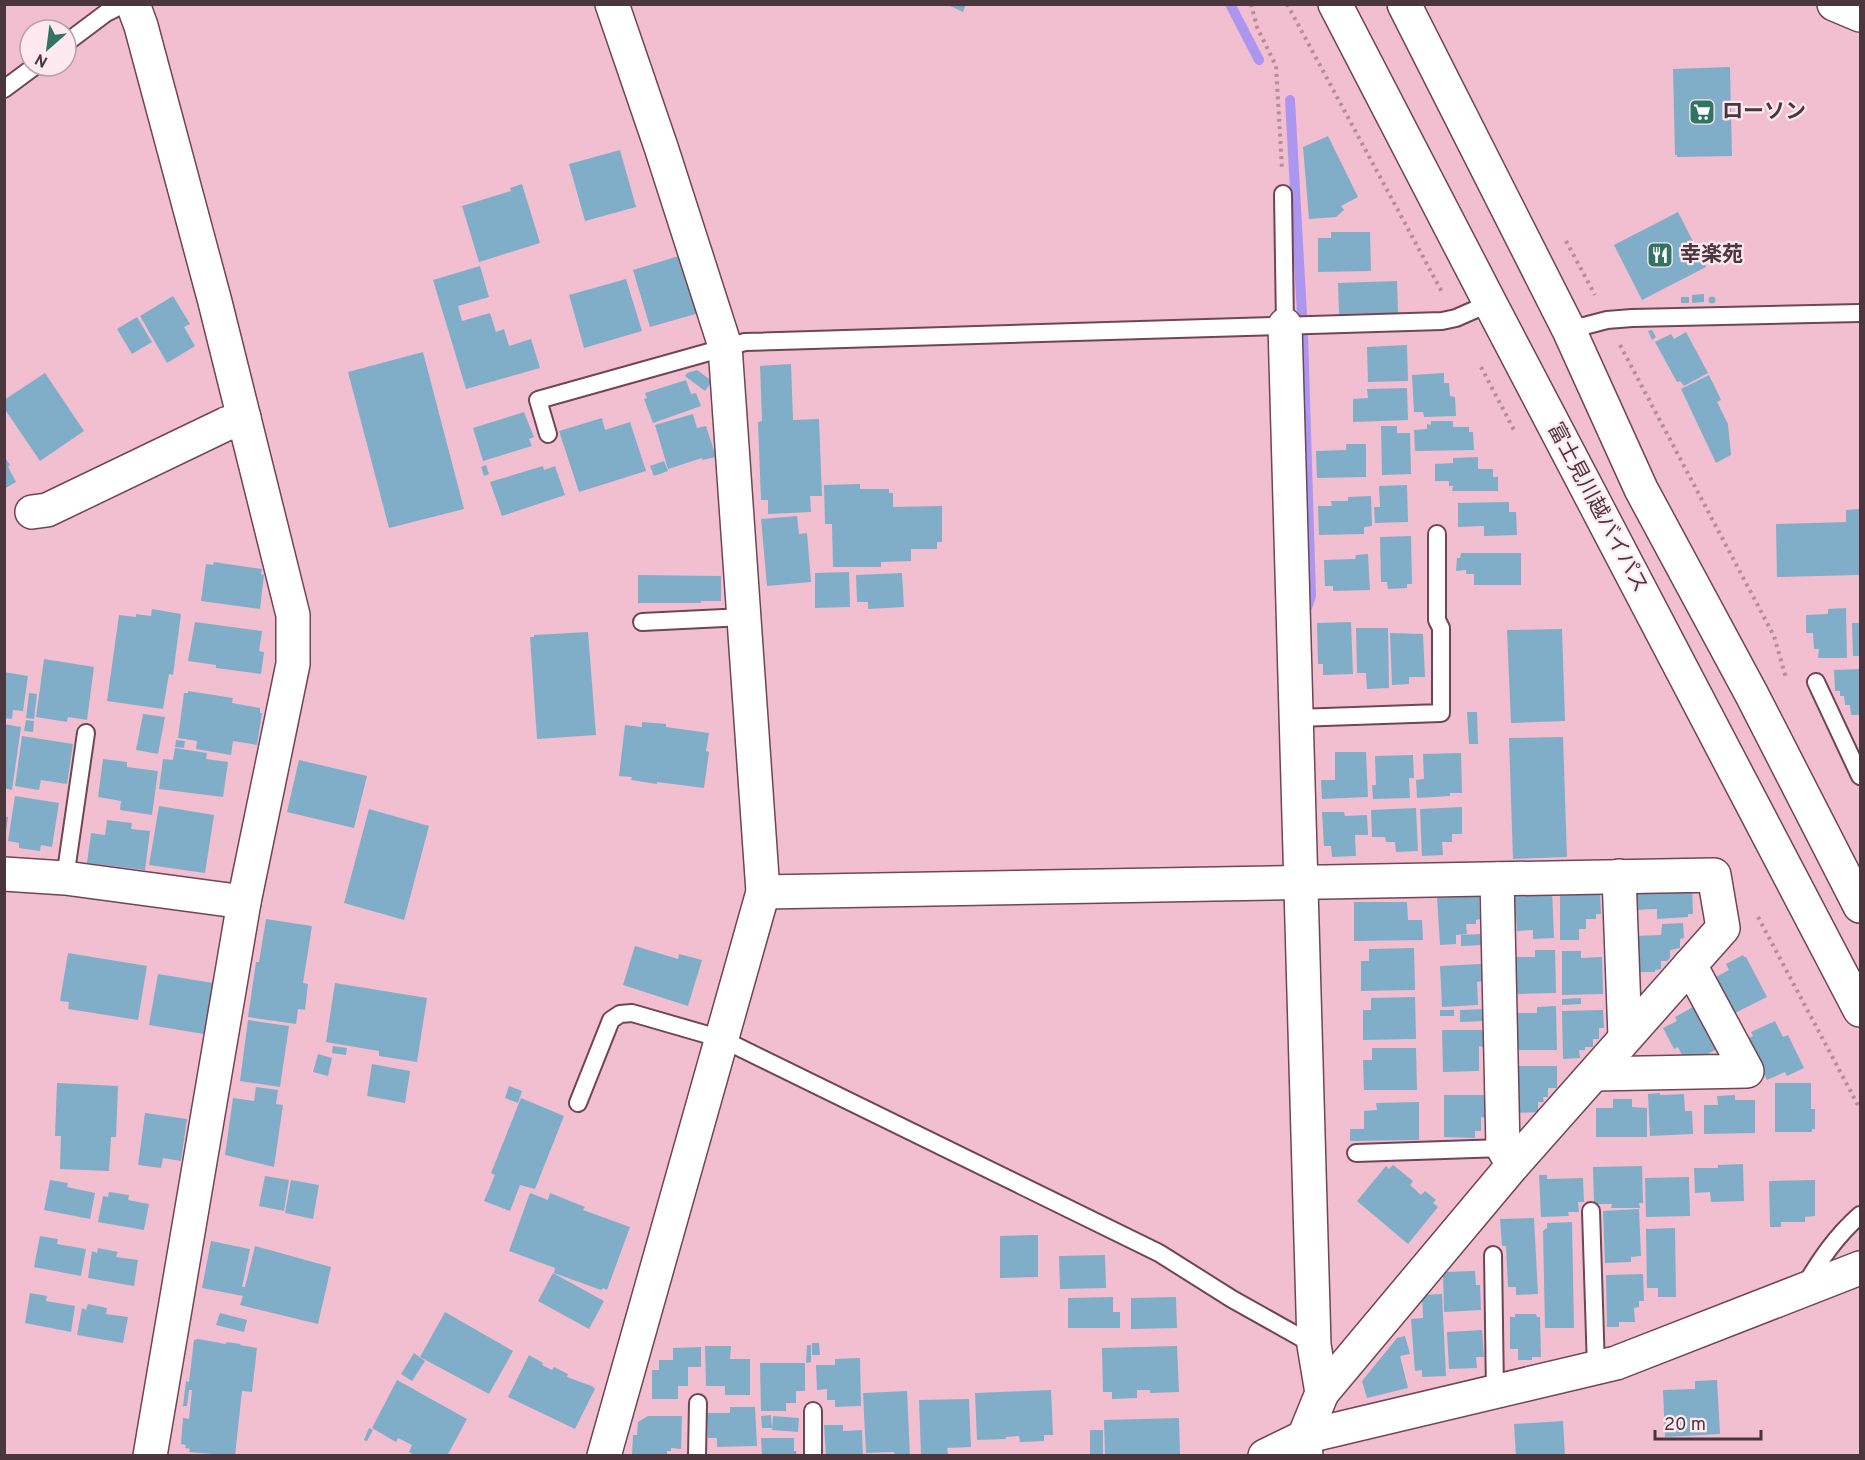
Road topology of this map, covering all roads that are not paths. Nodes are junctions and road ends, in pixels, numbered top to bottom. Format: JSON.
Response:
{"nodes":[{"id":1,"x":124,"y":4,"type":"edge"},
{"id":2,"x":133,"y":4,"type":"edge"},
{"id":3,"x":612,"y":4,"type":"edge"},
{"id":4,"x":1335,"y":4,"type":"edge"},
{"id":5,"x":1404,"y":4,"type":"edge"},
{"id":6,"x":1834,"y":4,"type":"edge"},
{"id":7,"x":1860,"y":15,"type":"edge"},
{"id":8,"x":78,"y":34,"type":"edge"},
{"id":9,"x":19,"y":78,"type":"edge"},
{"id":10,"x":4,"y":89,"type":"edge"},
{"id":11,"x":1283,"y":194,"type":"road end"},
{"id":12,"x":1490,"y":303,"type":"junction"},
{"id":13,"x":1860,"y":313,"type":"edge"},
{"id":14,"x":1285,"y":325,"type":"junction"},
{"id":15,"x":1569,"y":330,"type":"junction"},
{"id":16,"x":725,"y":346,"type":"junction"},
{"id":17,"x":244,"y":418,"type":"junction"},
{"id":18,"x":548,"y":434,"type":"dead end"},
{"id":19,"x":32,"y":512,"type":"dead end"},
{"id":20,"x":1437,"y":534,"type":"dead end"},
{"id":21,"x":744,"y":617,"type":"junction"},
{"id":22,"x":642,"y":622,"type":"dead end"},
{"id":23,"x":1816,"y":682,"type":"dead end"},
{"id":24,"x":1296,"y":718,"type":"junction"},
{"id":25,"x":86,"y":733,"type":"dead end"},
{"id":26,"x":1859,"y":772,"type":"edge"},
{"id":27,"x":4,"y":874,"type":"edge"},
{"id":28,"x":1619,"y":876,"type":"junction"},
{"id":29,"x":65,"y":878,"type":"junction"},
{"id":30,"x":1497,"y":879,"type":"junction"},
{"id":31,"x":1300,"y":881,"type":"junction"},
{"id":32,"x":763,"y":892,"type":"junction"},
{"id":33,"x":244,"y":902,"type":"junction"},
{"id":34,"x":1860,"y":906,"type":"edge"},
{"id":35,"x":1690,"y":965,"type":"junction"},
{"id":36,"x":1860,"y":1010,"type":"edge"},
{"id":37,"x":1625,"y":1037,"type":"junction"},
{"id":38,"x":722,"y":1039,"type":"junction"},
{"id":39,"x":1594,"y":1074,"type":"junction"},
{"id":40,"x":578,"y":1103,"type":"dead end"},
{"id":41,"x":1356,"y":1153,"type":"dead end"},
{"id":42,"x":1508,"y":1156,"type":"junction"},
{"id":43,"x":1592,"y":1211,"type":"dead end"},
{"id":44,"x":1860,"y":1215,"type":"edge"},
{"id":45,"x":1493,"y":1255,"type":"dead end"},
{"id":46,"x":1860,"y":1268,"type":"edge"},
{"id":47,"x":1801,"y":1291,"type":"junction"},
{"id":48,"x":1314,"y":1345,"type":"junction"},
{"id":49,"x":1596,"y":1368,"type":"junction"},
{"id":50,"x":1495,"y":1392,"type":"junction"},
{"id":51,"x":1322,"y":1393,"type":"junction"},
{"id":52,"x":698,"y":1403,"type":"dead end"},
{"id":53,"x":813,"y":1411,"type":"dead end"},
{"id":54,"x":1305,"y":1446,"type":"edge"},
{"id":55,"x":150,"y":1455,"type":"edge"},
{"id":56,"x":604,"y":1455,"type":"edge"},
{"id":57,"x":697,"y":1455,"type":"edge"},
{"id":58,"x":813,"y":1455,"type":"edge"},
{"id":59,"x":1265,"y":1455,"type":"edge"}],
"edges":[{"from":1,"to":8,"type":"lane"},
{"from":2,"to":17,"type":"main road"},
{"from":3,"to":16,"type":"main road"},
{"from":4,"to":12,"type":"main road","name":"富士見川越バイパス"},
{"from":5,"to":15,"type":"main road"},
{"from":6,"to":7,"type":"main road"},
{"from":9,"to":10,"type":"lane"},
{"from":11,"to":14,"type":"lane"},
{"from":12,"to":14,"type":"lane"},
{"from":12,"to":36,"type":"main road","name":"富士見川越バイパス"},
{"from":13,"to":15,"type":"lane"},
{"from":14,"to":16,"type":"lane"},
{"from":14,"to":24,"type":"main road"},
{"from":15,"to":34,"type":"main road"},
{"from":16,"to":18,"type":"lane"},
{"from":16,"to":21,"type":"main road"},
{"from":17,"to":19,"type":"main road"},
{"from":17,"to":33,"type":"main road"},
{"from":20,"to":24,"type":"lane"},
{"from":21,"to":22,"type":"lane"},
{"from":21,"to":32,"type":"main road"},
{"from":23,"to":26,"type":"lane"},
{"from":24,"to":31,"type":"main road"},
{"from":25,"to":29,"type":"lane"},
{"from":27,"to":29,"type":"main road"},
{"from":28,"to":30,"type":"main road"},
{"from":28,"to":35,"type":"main road"},
{"from":28,"to":37,"type":"main road"},
{"from":29,"to":33,"type":"main road"},
{"from":30,"to":31,"type":"main road"},
{"from":30,"to":42,"type":"main road"},
{"from":31,"to":32,"type":"main road"},
{"from":31,"to":48,"type":"main road"},
{"from":32,"to":38,"type":"main road"},
{"from":33,"to":55,"type":"main road"},
{"from":35,"to":37,"type":"main road"},
{"from":35,"to":39,"type":"main road"},
{"from":37,"to":39,"type":"main road"},
{"from":38,"to":40,"type":"lane"},
{"from":38,"to":48,"type":"lane"},
{"from":38,"to":56,"type":"main road"},
{"from":39,"to":42,"type":"main road"},
{"from":41,"to":42,"type":"lane"},
{"from":42,"to":51,"type":"main road"},
{"from":43,"to":49,"type":"lane"},
{"from":44,"to":47,"type":"lane"},
{"from":45,"to":50,"type":"lane"},
{"from":46,"to":47,"type":"main road"},
{"from":47,"to":49,"type":"main road"},
{"from":48,"to":51,"type":"main road"},
{"from":49,"to":50,"type":"main road"},
{"from":50,"to":54,"type":"main road"},
{"from":51,"to":54,"type":"main road"},
{"from":52,"to":57,"type":"lane"},
{"from":53,"to":58,"type":"lane"},
{"from":54,"to":59,"type":"main road"}]}
